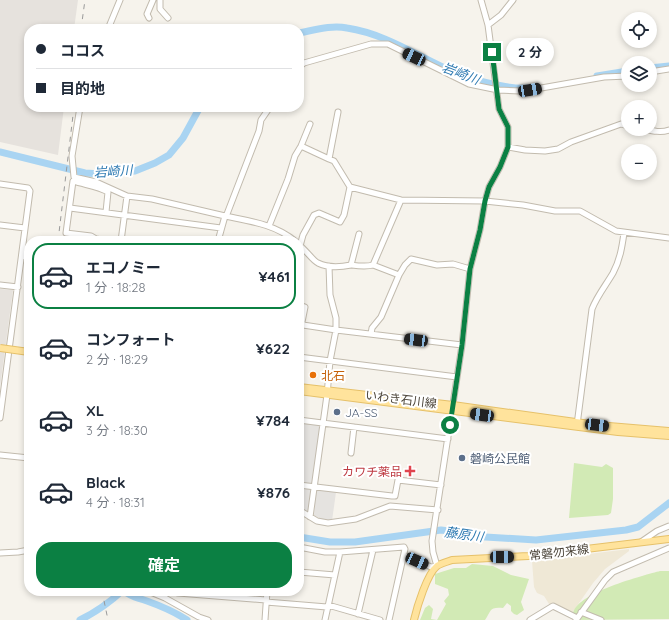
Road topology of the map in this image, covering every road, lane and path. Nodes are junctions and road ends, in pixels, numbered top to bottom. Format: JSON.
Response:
{"nodes":[{"id":1,"x":120,"y":0,"type":"edge"},
{"id":2,"x":154,"y":0,"type":"edge"},
{"id":3,"x":160,"y":0,"type":"edge"},
{"id":4,"x":481,"y":0,"type":"edge"},
{"id":5,"x":513,"y":0,"type":"edge"},
{"id":6,"x":148,"y":18,"type":"dead end"},
{"id":7,"x":168,"y":18,"type":"dead end"},
{"id":8,"x":110,"y":24,"type":"edge"},
{"id":9,"x":488,"y":25,"type":"junction"},
{"id":10,"x":304,"y":63,"type":"edge"},
{"id":11,"x":669,"y":69,"type":"edge"},
{"id":12,"x":657,"y":71,"type":"edge"},
{"id":13,"x":621,"y":76,"type":"edge"},
{"id":14,"x":497,"y":89,"type":"junction"},
{"id":15,"x":79,"y":112,"type":"edge"},
{"id":16,"x":267,"y":112,"type":"edge"},
{"id":17,"x":338,"y":112,"type":"dead end"},
{"id":18,"x":310,"y":124,"type":"dead end"},
{"id":19,"x":621,"y":124,"type":"edge"},
{"id":20,"x":669,"y":130,"type":"edge"},
{"id":21,"x":657,"y":132,"type":"edge"},
{"id":22,"x":301,"y":146,"type":"junction"},
{"id":23,"x":508,"y":147,"type":"junction"},
{"id":24,"x":329,"y":159,"type":"junction"},
{"id":25,"x":0,"y":184,"type":"edge"},
{"id":26,"x":350,"y":188,"type":"junction"},
{"id":27,"x":127,"y":196,"type":"junction"},
{"id":28,"x":401,"y":200,"type":"junction"},
{"id":29,"x":485,"y":201,"type":"junction"},
{"id":30,"x":70,"y":208,"type":"junction"},
{"id":31,"x":106,"y":212,"type":"junction"},
{"id":32,"x":124,"y":214,"type":"junction"},
{"id":33,"x":225,"y":216,"type":"junction"},
{"id":34,"x":0,"y":225,"type":"edge"},
{"id":35,"x":269,"y":226,"type":"junction"},
{"id":36,"x":25,"y":228,"type":"junction"},
{"id":37,"x":221,"y":228,"type":"junction"},
{"id":38,"x":624,"y":233,"type":"junction"},
{"id":39,"x":359,"y":234,"type":"dead end"},
{"id":40,"x":24,"y":236,"type":"edge"},
{"id":41,"x":91,"y":236,"type":"edge"},
{"id":42,"x":122,"y":236,"type":"edge"},
{"id":43,"x":219,"y":236,"type":"edge"},
{"id":44,"x":289,"y":236,"type":"edge"},
{"id":45,"x":303,"y":236,"type":"edge"},
{"id":46,"x":24,"y":237,"type":"edge"},
{"id":47,"x":669,"y":238,"type":"edge"},
{"id":48,"x":304,"y":249,"type":"edge"},
{"id":49,"x":22,"y":256,"type":"joint"},
{"id":50,"x":351,"y":264,"type":"junction"},
{"id":51,"x":373,"y":265,"type":"junction"},
{"id":52,"x":329,"y":266,"type":"junction"},
{"id":53,"x":470,"y":269,"type":"junction"},
{"id":54,"x":399,"y":276,"type":"junction"},
{"id":55,"x":0,"y":285,"type":"edge"},
{"id":56,"x":18,"y":287,"type":"junction"},
{"id":57,"x":304,"y":323,"type":"edge"},
{"id":58,"x":335,"y":328,"type":"junction"},
{"id":59,"x":371,"y":334,"type":"junction"},
{"id":60,"x":462,"y":345,"type":"junction"},
{"id":61,"x":0,"y":348,"type":"edge"},
{"id":62,"x":24,"y":351,"type":"edge"},
{"id":63,"x":0,"y":352,"type":"edge"},
{"id":64,"x":24,"y":355,"type":"edge"},
{"id":65,"x":304,"y":358,"type":"edge"},
{"id":66,"x":330,"y":361,"type":"junction"},
{"id":67,"x":457,"y":378,"type":"junction"},
{"id":68,"x":304,"y":388,"type":"edge"},
{"id":69,"x":304,"y":391,"type":"edge"},
{"id":70,"x":327,"y":393,"type":"junction"},
{"id":71,"x":453,"y":408,"type":"junction"},
{"id":72,"x":0,"y":418,"type":"edge"},
{"id":73,"x":304,"y":421,"type":"edge"},
{"id":74,"x":323,"y":424,"type":"junction"},
{"id":75,"x":577,"y":425,"type":"junction"},
{"id":76,"x":354,"y":427,"type":"junction"},
{"id":77,"x":669,"y":431,"type":"edge"},
{"id":78,"x":669,"y":436,"type":"edge"},
{"id":79,"x":448,"y":439,"type":"junction"},
{"id":80,"x":351,"y":453,"type":"dead end"},
{"id":81,"x":0,"y":455,"type":"edge"},
{"id":82,"x":24,"y":457,"type":"edge"},
{"id":83,"x":441,"y":485,"type":"junction"},
{"id":84,"x":304,"y":486,"type":"edge"},
{"id":85,"x":314,"y":487,"type":"junction"},
{"id":86,"x":438,"y":510,"type":"junction"},
{"id":87,"x":304,"y":513,"type":"edge"},
{"id":88,"x":310,"y":517,"type":"junction"},
{"id":89,"x":669,"y":526,"type":"edge"},
{"id":90,"x":669,"y":538,"type":"edge"},
{"id":91,"x":641,"y":542,"type":"junction"},
{"id":92,"x":304,"y":548,"type":"edge"},
{"id":93,"x":669,"y":548,"type":"edge"},
{"id":94,"x":373,"y":550,"type":"junction"},
{"id":95,"x":24,"y":551,"type":"edge"},
{"id":96,"x":340,"y":552,"type":"junction"},
{"id":97,"x":0,"y":553,"type":"edge"},
{"id":98,"x":404,"y":555,"type":"junction"},
{"id":99,"x":437,"y":566,"type":"junction"},
{"id":100,"x":304,"y":572,"type":"edge"},
{"id":101,"x":335,"y":575,"type":"junction"},
{"id":102,"x":159,"y":596,"type":"edge"},
{"id":103,"x":178,"y":596,"type":"edge"},
{"id":104,"x":217,"y":596,"type":"edge"},
{"id":105,"x":266,"y":596,"type":"edge"},
{"id":106,"x":266,"y":601,"type":"junction"},
{"id":107,"x":177,"y":604,"type":"junction"},
{"id":108,"x":328,"y":606,"type":"junction"},
{"id":109,"x":581,"y":612,"type":"junction"},
{"id":110,"x":358,"y":614,"type":"junction"},
{"id":111,"x":576,"y":619,"type":"edge"},
{"id":112,"x":208,"y":620,"type":"edge"},
{"id":113,"x":265,"y":620,"type":"edge"},
{"id":114,"x":324,"y":620,"type":"edge"},
{"id":115,"x":380,"y":620,"type":"edge"},
{"id":116,"x":389,"y":620,"type":"edge"},
{"id":117,"x":414,"y":620,"type":"edge"},
{"id":118,"x":530,"y":620,"type":"edge"},
{"id":119,"x":601,"y":620,"type":"edge"}],
"edges":[{"from":1,"to":8,"type":"street"},
{"from":2,"to":6,"type":"street"},
{"from":3,"to":7,"type":"street"},
{"from":4,"to":9,"type":"street"},
{"from":5,"to":9,"type":"street"},
{"from":9,"to":14,"type":"street"},
{"from":10,"to":14,"type":"street"},
{"from":11,"to":12,"type":"street"},
{"from":13,"to":14,"type":"street"},
{"from":14,"to":23,"type":"street"},
{"from":15,"to":27,"type":"street"},
{"from":16,"to":33,"type":"street"},
{"from":17,"to":24,"type":"street"},
{"from":18,"to":22,"type":"street"},
{"from":19,"to":23,"type":"street"},
{"from":20,"to":21,"type":"street"},
{"from":22,"to":24,"type":"street"},
{"from":22,"to":35,"type":"street"},
{"from":23,"to":29,"type":"street"},
{"from":24,"to":26,"type":"street"},
{"from":25,"to":36,"type":"street"},
{"from":26,"to":28,"type":"street"},
{"from":26,"to":45,"type":"street"},
{"from":27,"to":32,"type":"street"},
{"from":27,"to":33,"type":"street"},
{"from":28,"to":29,"type":"street"},
{"from":28,"to":51,"type":"street"},
{"from":29,"to":38,"type":"street"},
{"from":29,"to":53,"type":"street"},
{"from":30,"to":31,"type":"street"},
{"from":30,"to":31,"type":"street"},
{"from":30,"to":41,"type":"street"},
{"from":31,"to":32,"type":"street"},
{"from":32,"to":37,"type":"street"},
{"from":32,"to":42,"type":"street"},
{"from":33,"to":35,"type":"street"},
{"from":33,"to":37,"type":"street"},
{"from":34,"to":36,"type":"street"},
{"from":35,"to":44,"type":"street"},
{"from":36,"to":40,"type":"street"},
{"from":37,"to":43,"type":"street"},
{"from":38,"to":47,"type":"street"},
{"from":38,"to":75,"type":"street"},
{"from":39,"to":50,"type":"street"},
{"from":46,"to":49,"type":"street"},
{"from":48,"to":52,"type":"street"},
{"from":49,"to":56,"type":"street"},
{"from":50,"to":51,"type":"street"},
{"from":50,"to":52,"type":"street"},
{"from":51,"to":54,"type":"street"},
{"from":52,"to":58,"type":"street"},
{"from":53,"to":54,"type":"street"},
{"from":53,"to":60,"type":"street"},
{"from":54,"to":59,"type":"street"},
{"from":55,"to":56,"type":"street"},
{"from":56,"to":72,"type":"street"},
{"from":57,"to":58,"type":"street"},
{"from":58,"to":59,"type":"street"},
{"from":58,"to":66,"type":"street"},
{"from":59,"to":60,"type":"street"},
{"from":60,"to":67,"type":"street"},
{"from":61,"to":62,"type":"main road","bridge":true},
{"from":63,"to":64,"type":"main road"},
{"from":65,"to":66,"type":"street"},
{"from":66,"to":67,"type":"street"},
{"from":66,"to":70,"type":"street"},
{"from":67,"to":71,"type":"street"},
{"from":68,"to":70,"type":"main road","name":"いわき石川線"},
{"from":69,"to":70,"type":"main road","name":"いわき石川線"},
{"from":70,"to":71,"type":"main road","name":"いわき石川線"},
{"from":70,"to":74,"type":"street"},
{"from":71,"to":75,"type":"main road","name":"いわき石川線"},
{"from":71,"to":79,"type":"street"},
{"from":73,"to":74,"type":"street"},
{"from":74,"to":76,"type":"street"},
{"from":74,"to":85,"type":"street"},
{"from":75,"to":77,"type":"main road","name":"いわき石川線"},
{"from":75,"to":78,"type":"main road","name":"いわき石川線"},
{"from":76,"to":79,"type":"street"},
{"from":76,"to":80,"type":"street"},
{"from":79,"to":83,"type":"street"},
{"from":81,"to":82,"type":"street"},
{"from":83,"to":85,"type":"street"},
{"from":83,"to":86,"type":"street"},
{"from":84,"to":85,"type":"street"},
{"from":85,"to":88,"type":"street"},
{"from":86,"to":88,"type":"street"},
{"from":86,"to":99,"type":"street"},
{"from":87,"to":88,"type":"street"},
{"from":89,"to":91,"type":"street"},
{"from":90,"to":91,"type":"main road","name":"常磐勿来線"},
{"from":91,"to":99,"type":"main road","name":"常磐勿来線"},
{"from":92,"to":96,"type":"street"},
{"from":93,"to":109,"type":"street"},
{"from":94,"to":96,"type":"street"},
{"from":94,"to":98,"type":"street"},
{"from":94,"to":110,"type":"street"},
{"from":95,"to":97,"type":"street"},
{"from":96,"to":101,"type":"street"},
{"from":98,"to":99,"type":"street"},
{"from":98,"to":116,"type":"street"},
{"from":99,"to":117,"type":"main road"},
{"from":100,"to":101,"type":"street"},
{"from":101,"to":108,"type":"street"},
{"from":102,"to":107,"type":"street"},
{"from":103,"to":107,"type":"street"},
{"from":104,"to":106,"type":"street"},
{"from":105,"to":106,"type":"street"},
{"from":106,"to":108,"type":"street"},
{"from":106,"to":113,"type":"street"},
{"from":107,"to":112,"type":"street"},
{"from":108,"to":110,"type":"street"},
{"from":108,"to":114,"type":"street"},
{"from":109,"to":111,"type":"street"},
{"from":109,"to":119,"type":"street"},
{"from":110,"to":115,"type":"street"},
{"from":111,"to":118,"type":"street"}]}
